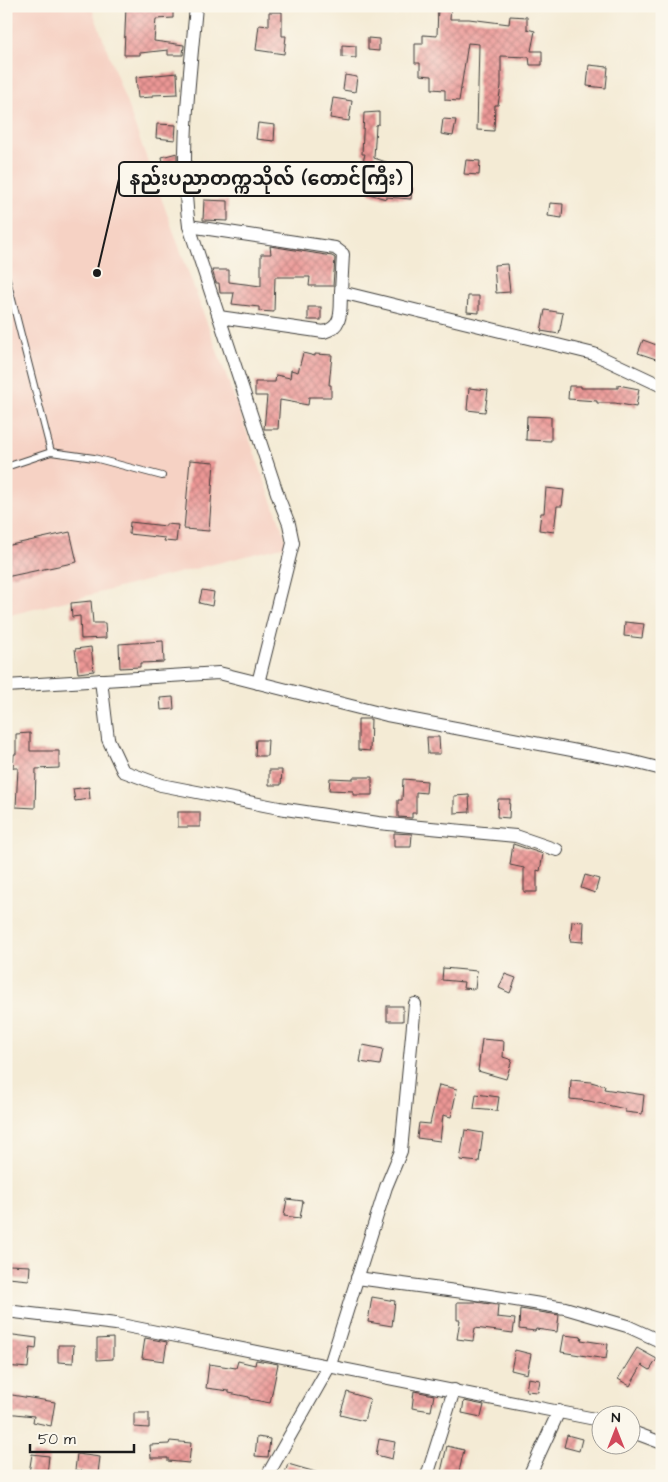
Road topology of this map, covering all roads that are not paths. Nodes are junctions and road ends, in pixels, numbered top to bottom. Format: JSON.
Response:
{"nodes":[{"id":1,"x":196,"y":6,"type":"edge"},
{"id":2,"x":189,"y":226,"type":"junction"},
{"id":3,"x":6,"y":276,"type":"edge"},
{"id":4,"x":341,"y":292,"type":"junction"},
{"id":5,"x":219,"y":317,"type":"junction"},
{"id":6,"x":662,"y":386,"type":"edge"},
{"id":7,"x":50,"y":452,"type":"junction"},
{"id":8,"x":6,"y":467,"type":"edge"},
{"id":9,"x":162,"y":476,"type":"dead end"},
{"id":10,"x":101,"y":680,"type":"junction"},
{"id":11,"x":258,"y":683,"type":"junction"},
{"id":12,"x":6,"y":686,"type":"edge"},
{"id":13,"x":662,"y":769,"type":"edge"},
{"id":14,"x":557,"y":850,"type":"dead end"},
{"id":15,"x":415,"y":1004,"type":"dead end"},
{"id":16,"x":357,"y":1278,"type":"junction"},
{"id":17,"x":6,"y":1311,"type":"edge"},
{"id":18,"x":662,"y":1342,"type":"edge"},
{"id":19,"x":330,"y":1365,"type":"junction"},
{"id":20,"x":454,"y":1390,"type":"junction"},
{"id":21,"x":560,"y":1411,"type":"junction"},
{"id":22,"x":590,"y":1418,"type":"edge"},
{"id":23,"x":640,"y":1435,"type":"edge"},
{"id":24,"x":662,"y":1443,"type":"edge"},
{"id":25,"x":268,"y":1476,"type":"edge"},
{"id":26,"x":427,"y":1476,"type":"edge"},
{"id":27,"x":529,"y":1476,"type":"edge"}],
"edges":[{"from":1,"to":2,"type":"street"},
{"from":2,"to":4,"type":"street"},
{"from":2,"to":5,"type":"street"},
{"from":3,"to":7,"type":"lane"},
{"from":4,"to":5,"type":"street"},
{"from":4,"to":6,"type":"street"},
{"from":5,"to":11,"type":"street"},
{"from":7,"to":8,"type":"lane"},
{"from":7,"to":9,"type":"lane"},
{"from":10,"to":11,"type":"street"},
{"from":10,"to":12,"type":"street"},
{"from":10,"to":14,"type":"street"},
{"from":11,"to":13,"type":"street"},
{"from":15,"to":16,"type":"street"},
{"from":16,"to":18,"type":"street"},
{"from":16,"to":19,"type":"street"},
{"from":17,"to":19,"type":"street"},
{"from":19,"to":20,"type":"street"},
{"from":19,"to":25,"type":"street"},
{"from":20,"to":21,"type":"street"},
{"from":20,"to":26,"type":"street"},
{"from":21,"to":22,"type":"street"},
{"from":21,"to":27,"type":"street"},
{"from":23,"to":24,"type":"street"}]}
